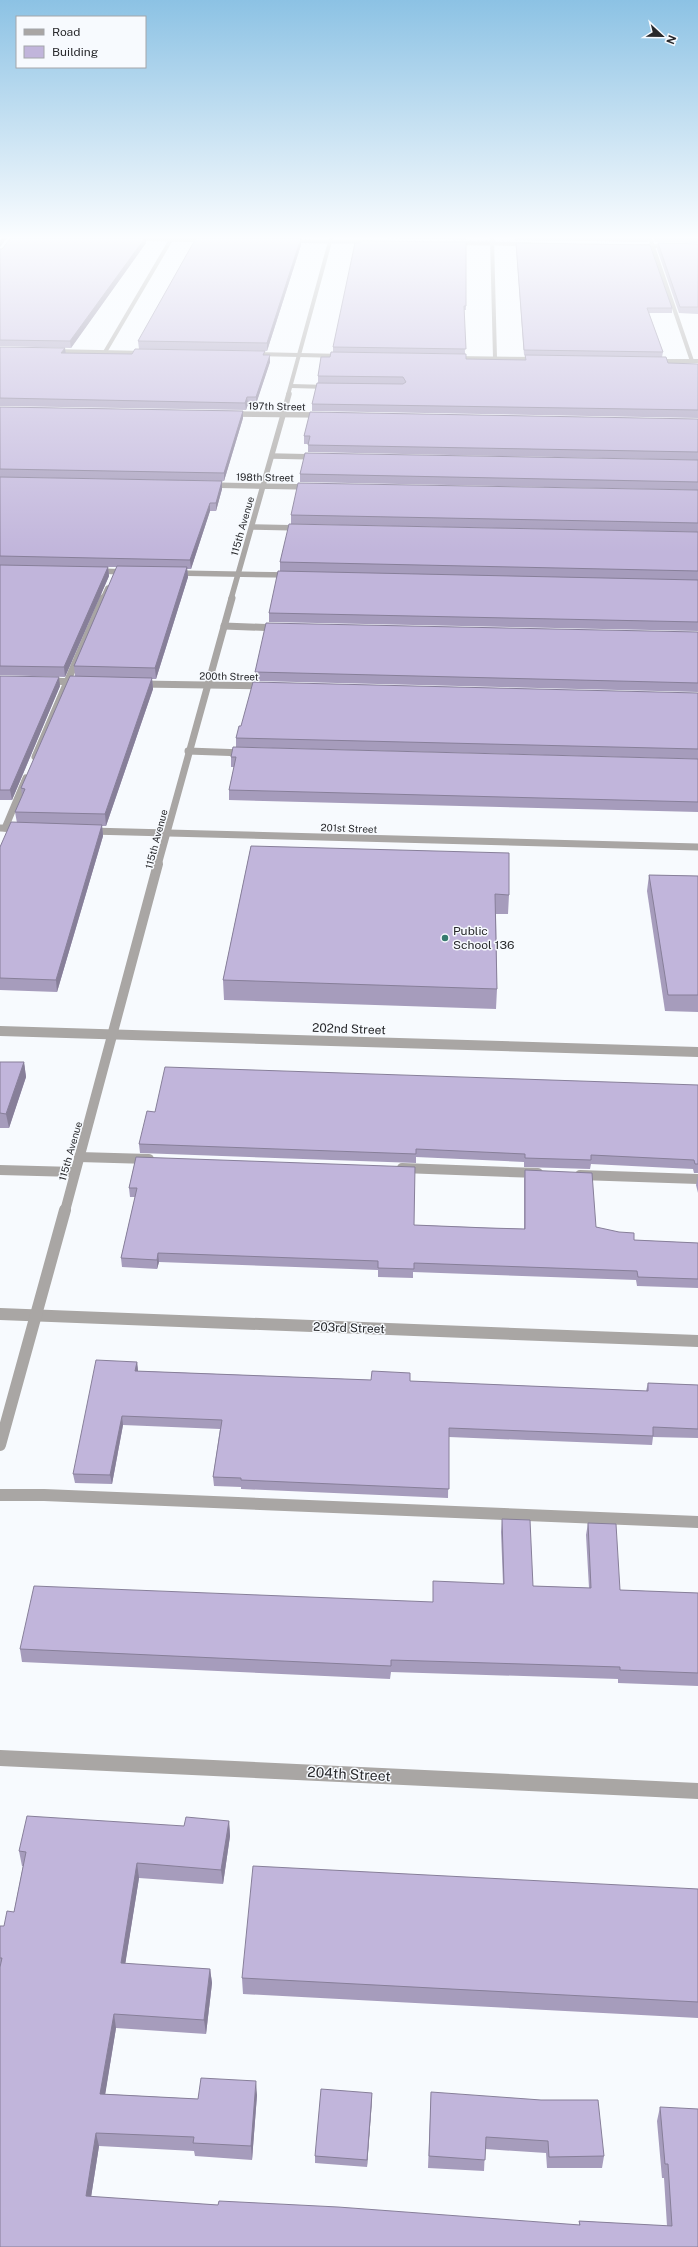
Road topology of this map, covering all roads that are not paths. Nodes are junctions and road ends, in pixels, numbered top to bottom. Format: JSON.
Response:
{"nodes":[{"id":1,"x":110,"y":343,"type":"edge"},
{"id":2,"x":302,"y":343,"type":"edge"},
{"id":3,"x":494,"y":343,"type":"edge"},
{"id":4,"x":686,"y":343,"type":"edge"},
{"id":5,"x":45,"y":351,"type":"edge"},
{"id":6,"x":105,"y":352,"type":"junction"},
{"id":7,"x":152,"y":353,"type":"edge"},
{"id":8,"x":245,"y":354,"type":"edge"},
{"id":9,"x":299,"y":355,"type":"junction"},
{"id":10,"x":352,"y":356,"type":"edge"},
{"id":11,"x":447,"y":357,"type":"edge"},
{"id":12,"x":495,"y":358,"type":"junction"},
{"id":13,"x":542,"y":359,"type":"edge"},
{"id":14,"x":645,"y":360,"type":"edge"},
{"id":15,"x":692,"y":361,"type":"junction"},
{"id":16,"x":698,"y":361,"type":"edge"},
{"id":17,"x":291,"y":386,"type":"junction"},
{"id":18,"x":334,"y":387,"type":"edge"},
{"id":19,"x":226,"y":414,"type":"edge"},
{"id":20,"x":283,"y":415,"type":"junction"},
{"id":21,"x":328,"y":415,"type":"edge"},
{"id":22,"x":272,"y":456,"type":"junction"},
{"id":23,"x":323,"y":457,"type":"edge"},
{"id":24,"x":205,"y":485,"type":"edge"},
{"id":25,"x":264,"y":486,"type":"junction"},
{"id":26,"x":319,"y":487,"type":"edge"},
{"id":27,"x":252,"y":527,"type":"junction"},
{"id":28,"x":306,"y":528,"type":"edge"},
{"id":29,"x":92,"y":571,"type":"edge"},
{"id":30,"x":115,"y":572,"type":"junction"},
{"id":31,"x":137,"y":572,"type":"edge"},
{"id":32,"x":167,"y":573,"type":"edge"},
{"id":33,"x":239,"y":574,"type":"junction"},
{"id":34,"x":296,"y":576,"type":"edge"},
{"id":35,"x":224,"y":626,"type":"junction"},
{"id":36,"x":288,"y":628,"type":"edge"},
{"id":37,"x":37,"y":681,"type":"edge"},
{"id":38,"x":66,"y":682,"type":"junction"},
{"id":39,"x":89,"y":682,"type":"edge"},
{"id":40,"x":134,"y":683,"type":"edge"},
{"id":41,"x":207,"y":685,"type":"junction"},
{"id":42,"x":275,"y":687,"type":"edge"},
{"id":43,"x":188,"y":751,"type":"junction"},
{"id":44,"x":249,"y":753,"type":"edge"},
{"id":45,"x":32,"y":764,"type":"edge"},
{"id":46,"x":29,"y":771,"type":"edge"},
{"id":47,"x":2,"y":828,"type":"edge"},
{"id":48,"x":29,"y":829,"type":"edge"},
{"id":49,"x":85,"y":831,"type":"edge"},
{"id":50,"x":168,"y":833,"type":"junction"},
{"id":51,"x":698,"y":847,"type":"edge"},
{"id":52,"x":0,"y":1031,"type":"edge"},
{"id":53,"x":113,"y":1034,"type":"junction"},
{"id":54,"x":698,"y":1052,"type":"edge"},
{"id":55,"x":79,"y":1157,"type":"junction"},
{"id":56,"x":161,"y":1160,"type":"edge"},
{"id":57,"x":390,"y":1168,"type":"edge"},
{"id":58,"x":0,"y":1170,"type":"edge"},
{"id":59,"x":75,"y":1172,"type":"junction"},
{"id":60,"x":548,"y":1174,"type":"edge"},
{"id":61,"x":572,"y":1175,"type":"edge"},
{"id":62,"x":698,"y":1179,"type":"edge"},
{"id":63,"x":0,"y":1314,"type":"edge"},
{"id":64,"x":34,"y":1316,"type":"junction"},
{"id":65,"x":698,"y":1341,"type":"edge"},
{"id":66,"x":0,"y":1445,"type":"edge"},
{"id":67,"x":0,"y":1495,"type":"edge"},
{"id":68,"x":698,"y":1522,"type":"edge"},
{"id":69,"x":0,"y":1758,"type":"edge"},
{"id":70,"x":698,"y":1791,"type":"edge"}],
"edges":[{"from":1,"to":6,"type":"street"},
{"from":2,"to":9,"type":"street","name":"115th Avenue"},
{"from":3,"to":12,"type":"street"},
{"from":4,"to":15,"type":"street"},
{"from":5,"to":6,"type":"street"},
{"from":6,"to":7,"type":"street"},
{"from":8,"to":9,"type":"street"},
{"from":9,"to":10,"type":"street"},
{"from":9,"to":17,"type":"street","name":"115th Avenue"},
{"from":11,"to":12,"type":"street"},
{"from":12,"to":13,"type":"street"},
{"from":14,"to":15,"type":"street"},
{"from":15,"to":16,"type":"street"},
{"from":17,"to":18,"type":"street"},
{"from":17,"to":20,"type":"street","name":"115th Avenue"},
{"from":19,"to":20,"type":"street","name":"197th Street"},
{"from":20,"to":21,"type":"street","name":"197th Street"},
{"from":20,"to":22,"type":"street","name":"115th Avenue"},
{"from":22,"to":23,"type":"street"},
{"from":22,"to":25,"type":"street","name":"115th Avenue"},
{"from":24,"to":25,"type":"street","name":"198th Street"},
{"from":25,"to":26,"type":"street","name":"198th Street"},
{"from":25,"to":27,"type":"street","name":"115th Avenue"},
{"from":27,"to":28,"type":"street"},
{"from":27,"to":33,"type":"street","name":"115th Avenue"},
{"from":29,"to":30,"type":"street"},
{"from":30,"to":31,"type":"street"},
{"from":30,"to":38,"type":"street"},
{"from":32,"to":33,"type":"street"},
{"from":33,"to":34,"type":"street"},
{"from":33,"to":35,"type":"street","name":"115th Avenue"},
{"from":35,"to":36,"type":"street"},
{"from":35,"to":41,"type":"street","name":"115th Avenue"},
{"from":37,"to":38,"type":"street"},
{"from":38,"to":39,"type":"street"},
{"from":38,"to":45,"type":"street"},
{"from":40,"to":41,"type":"street","name":"200th Street"},
{"from":41,"to":42,"type":"street","name":"200th Street"},
{"from":41,"to":43,"type":"street","name":"115th Avenue"},
{"from":43,"to":44,"type":"street"},
{"from":43,"to":50,"type":"street","name":"115th Avenue"},
{"from":46,"to":47,"type":"street"},
{"from":47,"to":48,"type":"street"},
{"from":49,"to":50,"type":"street","name":"201st Street"},
{"from":50,"to":51,"type":"street","name":"201st Street"},
{"from":50,"to":53,"type":"street","name":"115th Avenue"},
{"from":52,"to":53,"type":"street","name":"202nd Street"},
{"from":53,"to":54,"type":"street","name":"202nd Street"},
{"from":53,"to":55,"type":"street","name":"115th Avenue"},
{"from":55,"to":56,"type":"street"},
{"from":55,"to":59,"type":"street","name":"115th Avenue"},
{"from":57,"to":60,"type":"street"},
{"from":58,"to":59,"type":"street"},
{"from":59,"to":64,"type":"street","name":"115th Avenue"},
{"from":61,"to":62,"type":"street"},
{"from":63,"to":64,"type":"street","name":"203rd Street"},
{"from":64,"to":65,"type":"street","name":"203rd Street"},
{"from":64,"to":66,"type":"street","name":"115th Avenue"},
{"from":67,"to":68,"type":"street"},
{"from":69,"to":70,"type":"street","name":"204th Street"}]}
